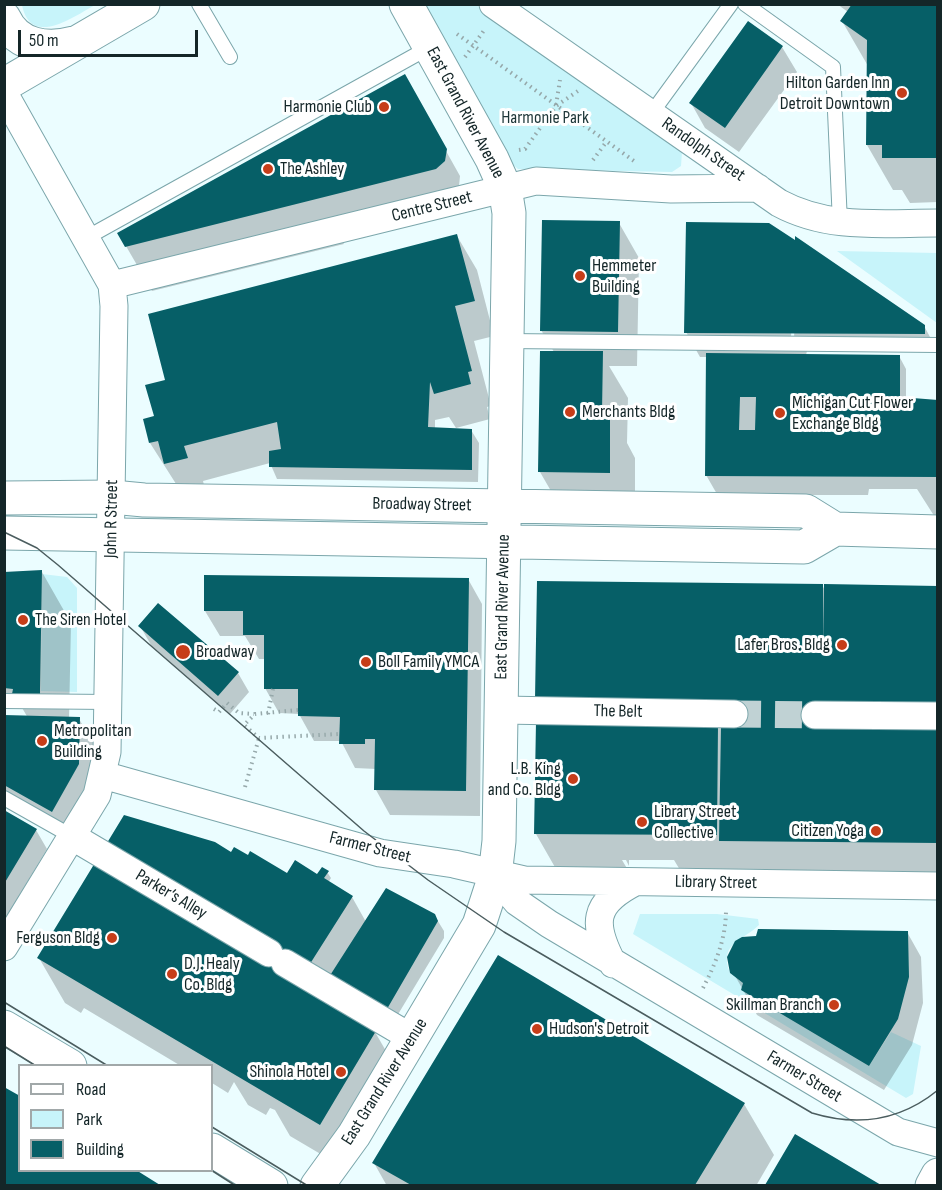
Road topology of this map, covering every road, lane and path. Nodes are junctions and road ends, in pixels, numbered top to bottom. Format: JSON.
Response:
{"nodes":[{"id":1,"x":143,"y":4,"type":"edge"},
{"id":2,"x":199,"y":4,"type":"edge"},
{"id":3,"x":406,"y":4,"type":"edge"},
{"id":4,"x":731,"y":4,"type":"edge"},
{"id":5,"x":745,"y":4,"type":"edge"},
{"id":6,"x":492,"y":13,"type":"edge"},
{"id":7,"x":4,"y":18,"type":"edge"},
{"id":8,"x":439,"y":38,"type":"junction"},
{"id":9,"x":82,"y":41,"type":"junction"},
{"id":10,"x":473,"y":46,"type":"junction"},
{"id":11,"x":230,"y":57,"type":"dead end"},
{"id":12,"x":461,"y":62,"type":"dead end"},
{"id":13,"x":561,"y":80,"type":"dead end"},
{"id":14,"x":4,"y":85,"type":"edge"},
{"id":15,"x":577,"y":92,"type":"dead end"},
{"id":16,"x":4,"y":93,"type":"edge"},
{"id":17,"x":556,"y":106,"type":"junction"},
{"id":18,"x":651,"y":114,"type":"junction"},
{"id":19,"x":607,"y":141,"type":"junction"},
{"id":20,"x":525,"y":148,"type":"dead end"},
{"id":21,"x":635,"y":161,"type":"dead end"},
{"id":22,"x":586,"y":169,"type":"dead end"},
{"id":23,"x":758,"y":188,"type":"junction"},
{"id":24,"x":505,"y":189,"type":"junction"},
{"id":25,"x":840,"y":223,"type":"junction"},
{"id":26,"x":938,"y":223,"type":"edge"},
{"id":27,"x":86,"y":238,"type":"junction"},
{"id":28,"x":112,"y":285,"type":"junction"},
{"id":29,"x":506,"y":341,"type":"junction"},
{"id":30,"x":938,"y":345,"type":"edge"},
{"id":31,"x":112,"y":497,"type":"junction"},
{"id":32,"x":4,"y":498,"type":"edge"},
{"id":33,"x":504,"y":506,"type":"junction"},
{"id":34,"x":835,"y":529,"type":"junction"},
{"id":35,"x":938,"y":532,"type":"edge"},
{"id":36,"x":4,"y":533,"type":"edge"},
{"id":37,"x":111,"y":536,"type":"junction"},
{"id":38,"x":504,"y":540,"type":"junction"},
{"id":39,"x":273,"y":689,"type":"dead end"},
{"id":40,"x":4,"y":701,"type":"edge"},
{"id":41,"x":108,"y":702,"type":"junction"},
{"id":42,"x":214,"y":710,"type":"dead end"},
{"id":43,"x":298,"y":710,"type":"dead end"},
{"id":44,"x":502,"y":710,"type":"junction"},
{"id":45,"x":255,"y":714,"type":"junction"},
{"id":46,"x":268,"y":714,"type":"junction"},
{"id":47,"x":734,"y":714,"type":"tunnel mouth"},
{"id":48,"x":815,"y":715,"type":"tunnel mouth"},
{"id":49,"x":938,"y":716,"type":"edge"},
{"id":50,"x":339,"y":734,"type":"dead end"},
{"id":51,"x":259,"y":738,"type":"junction"},
{"id":52,"x":103,"y":775,"type":"junction"},
{"id":53,"x":245,"y":787,"type":"dead end"},
{"id":54,"x":4,"y":798,"type":"edge"},
{"id":55,"x":73,"y":837,"type":"junction"},
{"id":56,"x":495,"y":876,"type":"junction"},
{"id":57,"x":635,"y":882,"type":"junction"},
{"id":58,"x":938,"y":886,"type":"edge"},
{"id":59,"x":726,"y":910,"type":"dead end"},
{"id":60,"x":4,"y":947,"type":"edge"},
{"id":61,"x":613,"y":964,"type":"junction"},
{"id":62,"x":703,"y":988,"type":"dead end"},
{"id":63,"x":4,"y":1027,"type":"edge"},
{"id":64,"x":412,"y":1038,"type":"junction"},
{"id":65,"x":68,"y":1064,"type":"edge"},
{"id":66,"x":938,"y":1143,"type":"edge"},
{"id":67,"x":213,"y":1151,"type":"edge"},
{"id":68,"x":938,"y":1175,"type":"edge"},
{"id":69,"x":271,"y":1185,"type":"edge"},
{"id":70,"x":318,"y":1185,"type":"edge"},
{"id":71,"x":932,"y":1185,"type":"edge"}],
"edges":[{"from":1,"to":9,"type":"street"},
{"from":2,"to":11,"type":"lane"},
{"from":3,"to":8,"type":"street","name":"East Grand River Avenue"},
{"from":4,"to":18,"type":"lane"},
{"from":5,"to":25,"type":"lane"},
{"from":6,"to":10,"type":"path"},
{"from":6,"to":18,"type":"street","name":"Randolph Street"},
{"from":7,"to":9,"type":"street"},
{"from":8,"to":10,"type":"path"},
{"from":8,"to":24,"type":"street","name":"East Grand River Avenue"},
{"from":8,"to":27,"type":"lane"},
{"from":9,"to":14,"type":"street"},
{"from":10,"to":12,"type":"path"},
{"from":10,"to":17,"type":"path"},
{"from":13,"to":17,"type":"path"},
{"from":15,"to":17,"type":"path"},
{"from":16,"to":27,"type":"street","name":"John R Street"},
{"from":17,"to":19,"type":"path"},
{"from":17,"to":20,"type":"path"},
{"from":18,"to":23,"type":"street","name":"Randolph Street"},
{"from":19,"to":21,"type":"path"},
{"from":19,"to":22,"type":"path"},
{"from":23,"to":24,"type":"street","name":"Centre Street"},
{"from":23,"to":25,"type":"street","name":"Randolph Street"},
{"from":24,"to":28,"type":"street","name":"Centre Street"},
{"from":24,"to":29,"type":"street","name":"East Grand River Avenue"},
{"from":25,"to":26,"type":"street","name":"Randolph Street"},
{"from":27,"to":28,"type":"street","name":"John R Street"},
{"from":28,"to":31,"type":"street","name":"John R Street"},
{"from":29,"to":30,"type":"lane"},
{"from":29,"to":33,"type":"street","name":"East Grand River Avenue"},
{"from":31,"to":32,"type":"street","name":"Broadway Street"},
{"from":31,"to":33,"type":"street","name":"Broadway Street"},
{"from":31,"to":37,"type":"street","name":"John R Street"},
{"from":33,"to":34,"type":"street","name":"Broadway Street"},
{"from":33,"to":38,"type":"street","name":"East Grand River Avenue"},
{"from":34,"to":35,"type":"street"},
{"from":34,"to":38,"type":"street","name":"Broadway Street"},
{"from":36,"to":37,"type":"street","name":"Broadway Street"},
{"from":37,"to":38,"type":"street","name":"Broadway Street"},
{"from":37,"to":41,"type":"street","name":"John R Street"},
{"from":38,"to":44,"type":"street","name":"East Grand River Avenue"},
{"from":39,"to":46,"type":"path"},
{"from":40,"to":41,"type":"lane"},
{"from":41,"to":52,"type":"street","name":"John R Street"},
{"from":42,"to":45,"type":"path"},
{"from":43,"to":46,"type":"path"},
{"from":44,"to":47,"type":"street","name":"The Belt"},
{"from":44,"to":56,"type":"street","name":"East Grand River Avenue"},
{"from":45,"to":46,"type":"path"},
{"from":45,"to":51,"type":"path"},
{"from":48,"to":49,"type":"street"},
{"from":50,"to":51,"type":"path"},
{"from":51,"to":53,"type":"path"},
{"from":52,"to":55,"type":"street","name":"John R Street"},
{"from":52,"to":56,"type":"street","name":"Farmer Street"},
{"from":54,"to":55,"type":"lane"},
{"from":55,"to":60,"type":"street","name":"John R Street"},
{"from":55,"to":64,"type":"street","name":"Parker’s Alley"},
{"from":56,"to":57,"type":"street","name":"Library Street"},
{"from":56,"to":61,"type":"street","name":"Farmer Street"},
{"from":56,"to":64,"type":"street","name":"East Grand River Avenue"},
{"from":57,"to":58,"type":"street","name":"Library Street"},
{"from":57,"to":61,"type":"street"},
{"from":59,"to":62,"type":"path"},
{"from":61,"to":66,"type":"street","name":"Farmer Street"},
{"from":63,"to":65,"type":"street"},
{"from":64,"to":70,"type":"street","name":"East Grand River Avenue"},
{"from":67,"to":69,"type":"street"},
{"from":68,"to":71,"type":"street"}]}
